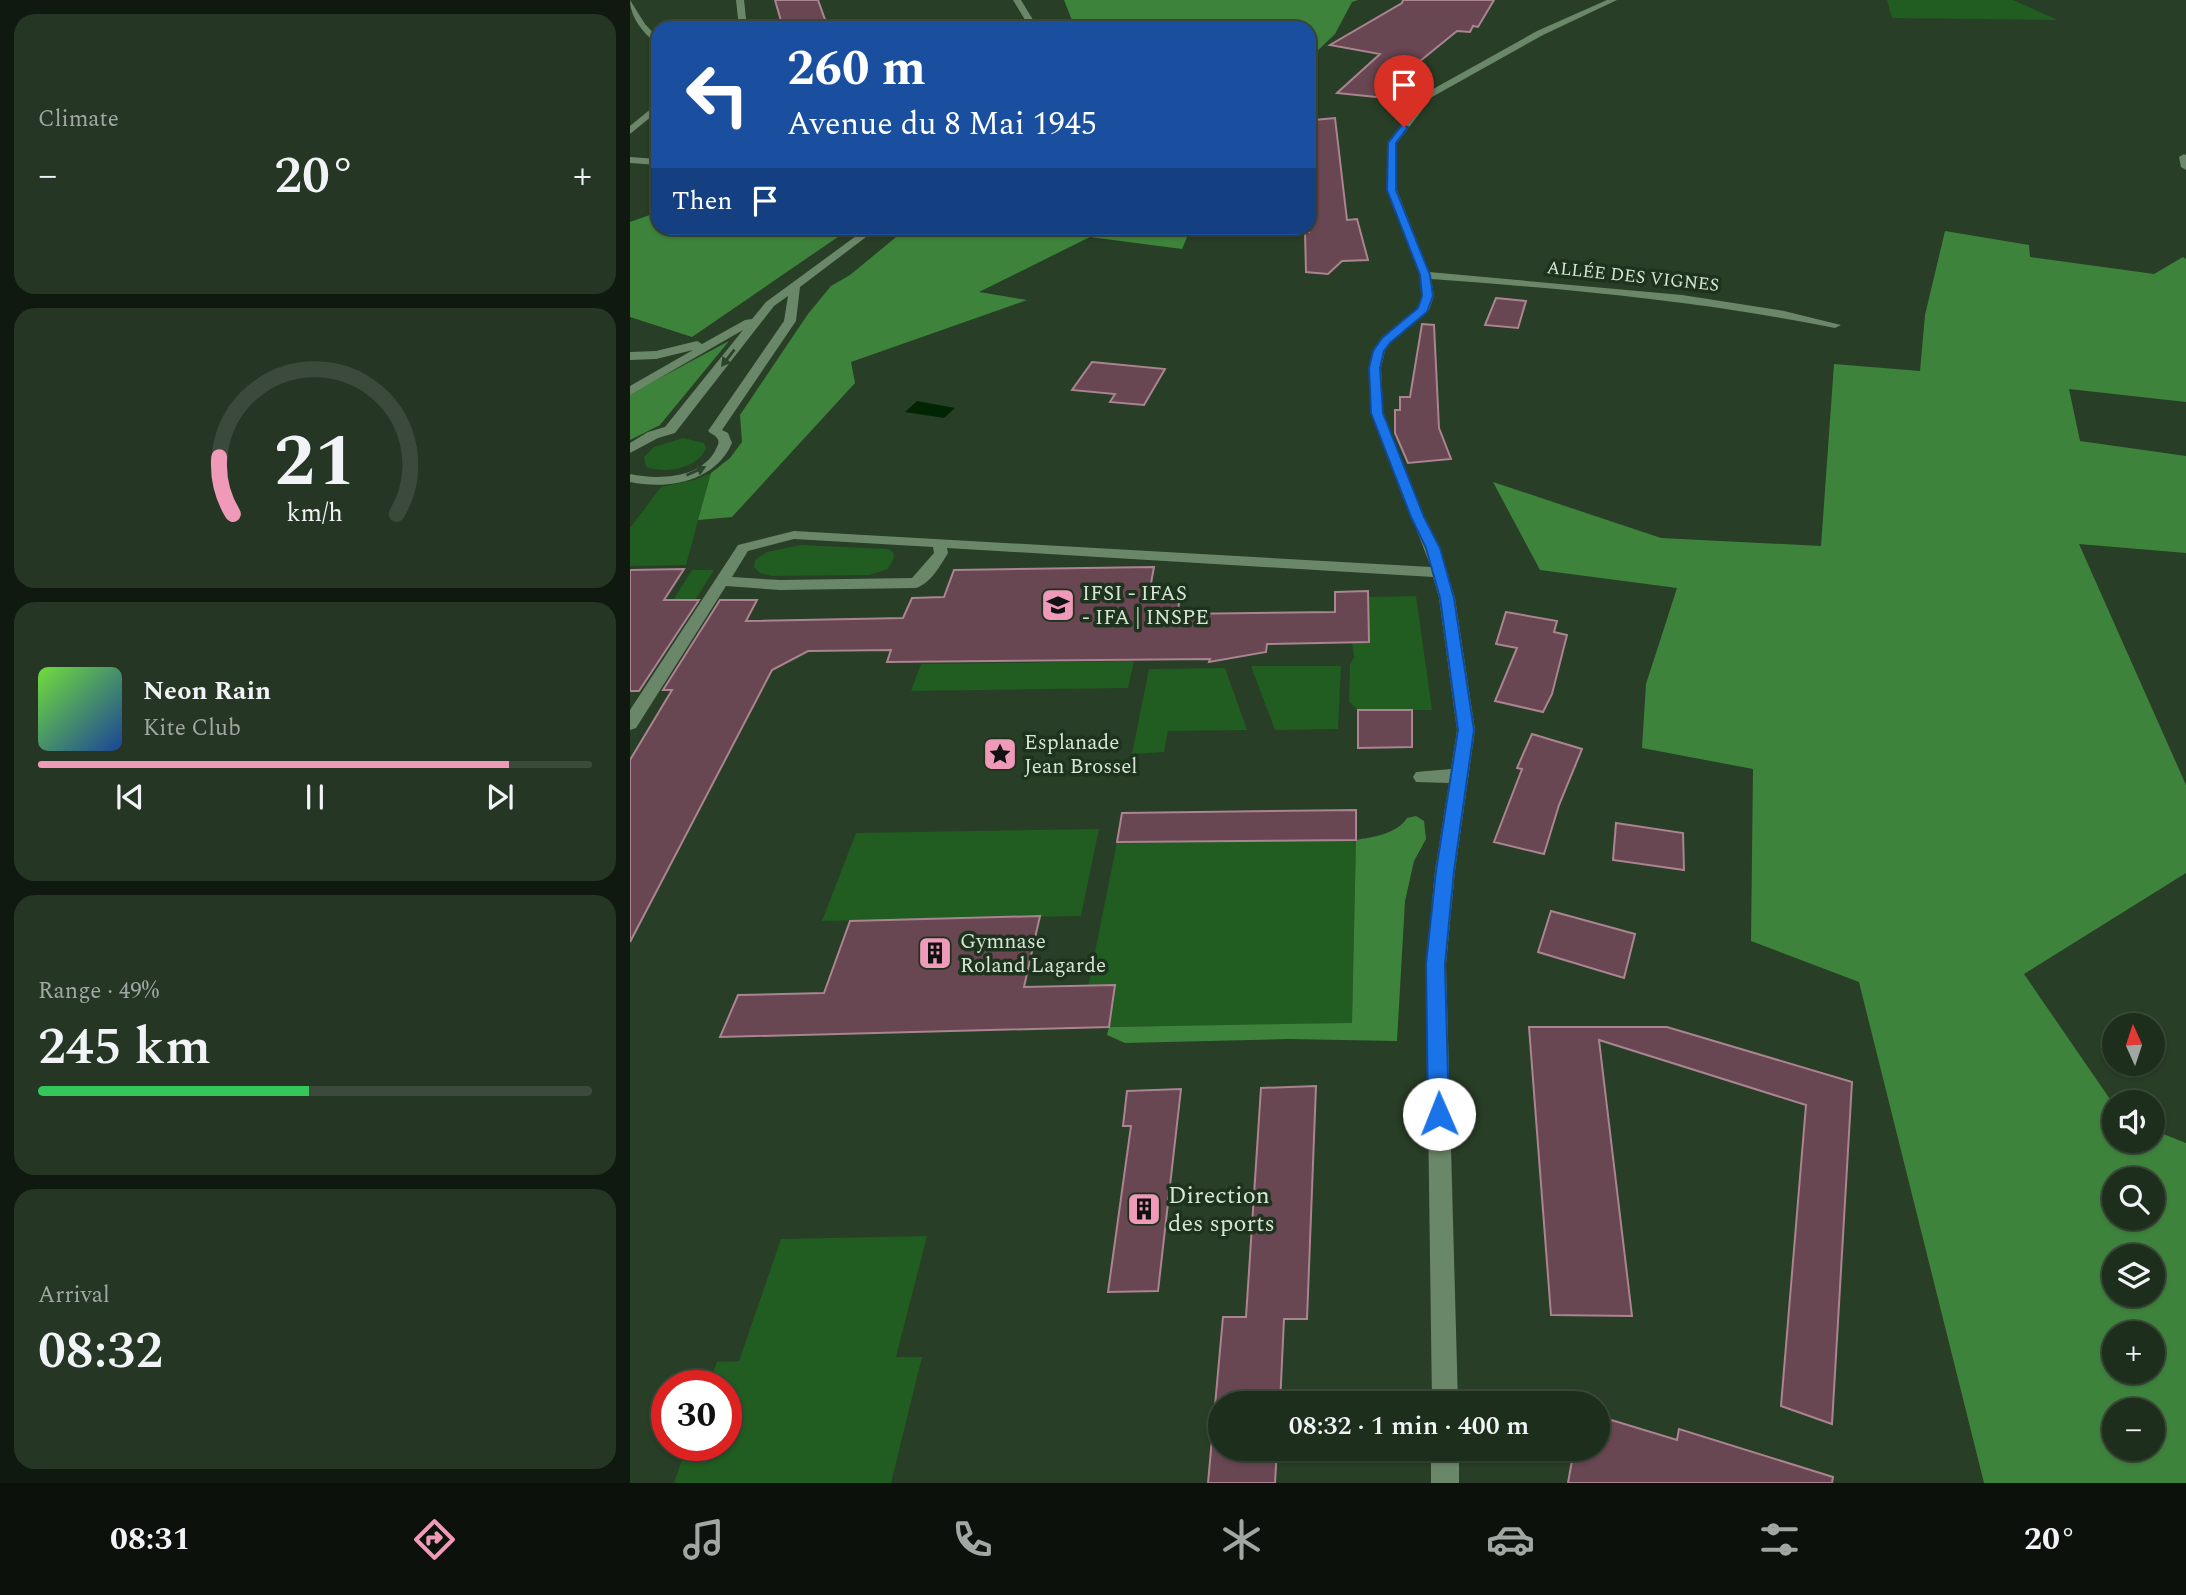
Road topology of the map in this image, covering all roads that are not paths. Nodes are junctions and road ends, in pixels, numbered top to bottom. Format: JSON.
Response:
{"nodes":[{"id":1,"x":740,"y":0,"type":"edge"},
{"id":2,"x":1017,"y":0,"type":"edge"},
{"id":3,"x":1612,"y":0,"type":"edge"},
{"id":4,"x":630,"y":2,"type":"edge"},
{"id":5,"x":742,"y":21,"type":"edge"},
{"id":6,"x":1030,"y":21,"type":"edge"},
{"id":7,"x":651,"y":35,"type":"edge"},
{"id":8,"x":651,"y":110,"type":"edge"},
{"id":9,"x":649,"y":113,"type":"joint"},
{"id":10,"x":630,"y":131,"type":"edge"},
{"id":11,"x":630,"y":160,"type":"edge"},
{"id":12,"x":651,"y":162,"type":"edge"},
{"id":13,"x":864,"y":235,"type":"edge"},
{"id":14,"x":1425,"y":275,"type":"junction"},
{"id":15,"x":795,"y":286,"type":"junction"},
{"id":16,"x":770,"y":304,"type":"junction"},
{"id":17,"x":1835,"y":325,"type":"dead end"},
{"id":18,"x":630,"y":356,"type":"edge"},
{"id":19,"x":630,"y":391,"type":"edge"},
{"id":20,"x":630,"y":449,"type":"edge"},
{"id":21,"x":630,"y":478,"type":"edge"},
{"id":22,"x":939,"y":543,"type":"junction"},
{"id":23,"x":1437,"y":572,"type":"junction"},
{"id":24,"x":722,"y":581,"type":"junction"},
{"id":25,"x":630,"y":724,"type":"edge"},
{"id":26,"x":1460,"y":776,"type":"junction"},
{"id":27,"x":1422,"y":777,"type":"dead end"},
{"id":28,"x":1444,"y":1391,"type":"edge"},
{"id":29,"x":1445,"y":1461,"type":"edge"},
{"id":30,"x":1445,"y":1483,"type":"edge"}],
"edges":[{"from":1,"to":5,"type":"street"},
{"from":2,"to":6,"type":"street"},
{"from":3,"to":14,"type":"street"},
{"from":4,"to":7,"type":"street"},
{"from":8,"to":9,"type":"street"},
{"from":9,"to":10,"type":"street"},
{"from":11,"to":12,"type":"street"},
{"from":13,"to":15,"type":"street"},
{"from":14,"to":17,"type":"street","name":"ALLÉE DES VIGNES"},
{"from":14,"to":23,"type":"street"},
{"from":15,"to":16,"type":"street"},
{"from":21,"to":15,"type":"street","one_way":true},
{"from":16,"to":18,"type":"street"},
{"from":16,"to":19,"type":"street"},
{"from":16,"to":20,"type":"street","one_way":true},
{"from":22,"to":23,"type":"street"},
{"from":22,"to":24,"type":"street"},
{"from":22,"to":24,"type":"street"},
{"from":23,"to":26,"type":"street"},
{"from":24,"to":25,"type":"street"},
{"from":26,"to":27,"type":"street"},
{"from":26,"to":28,"type":"street"},
{"from":29,"to":30,"type":"street"}]}
